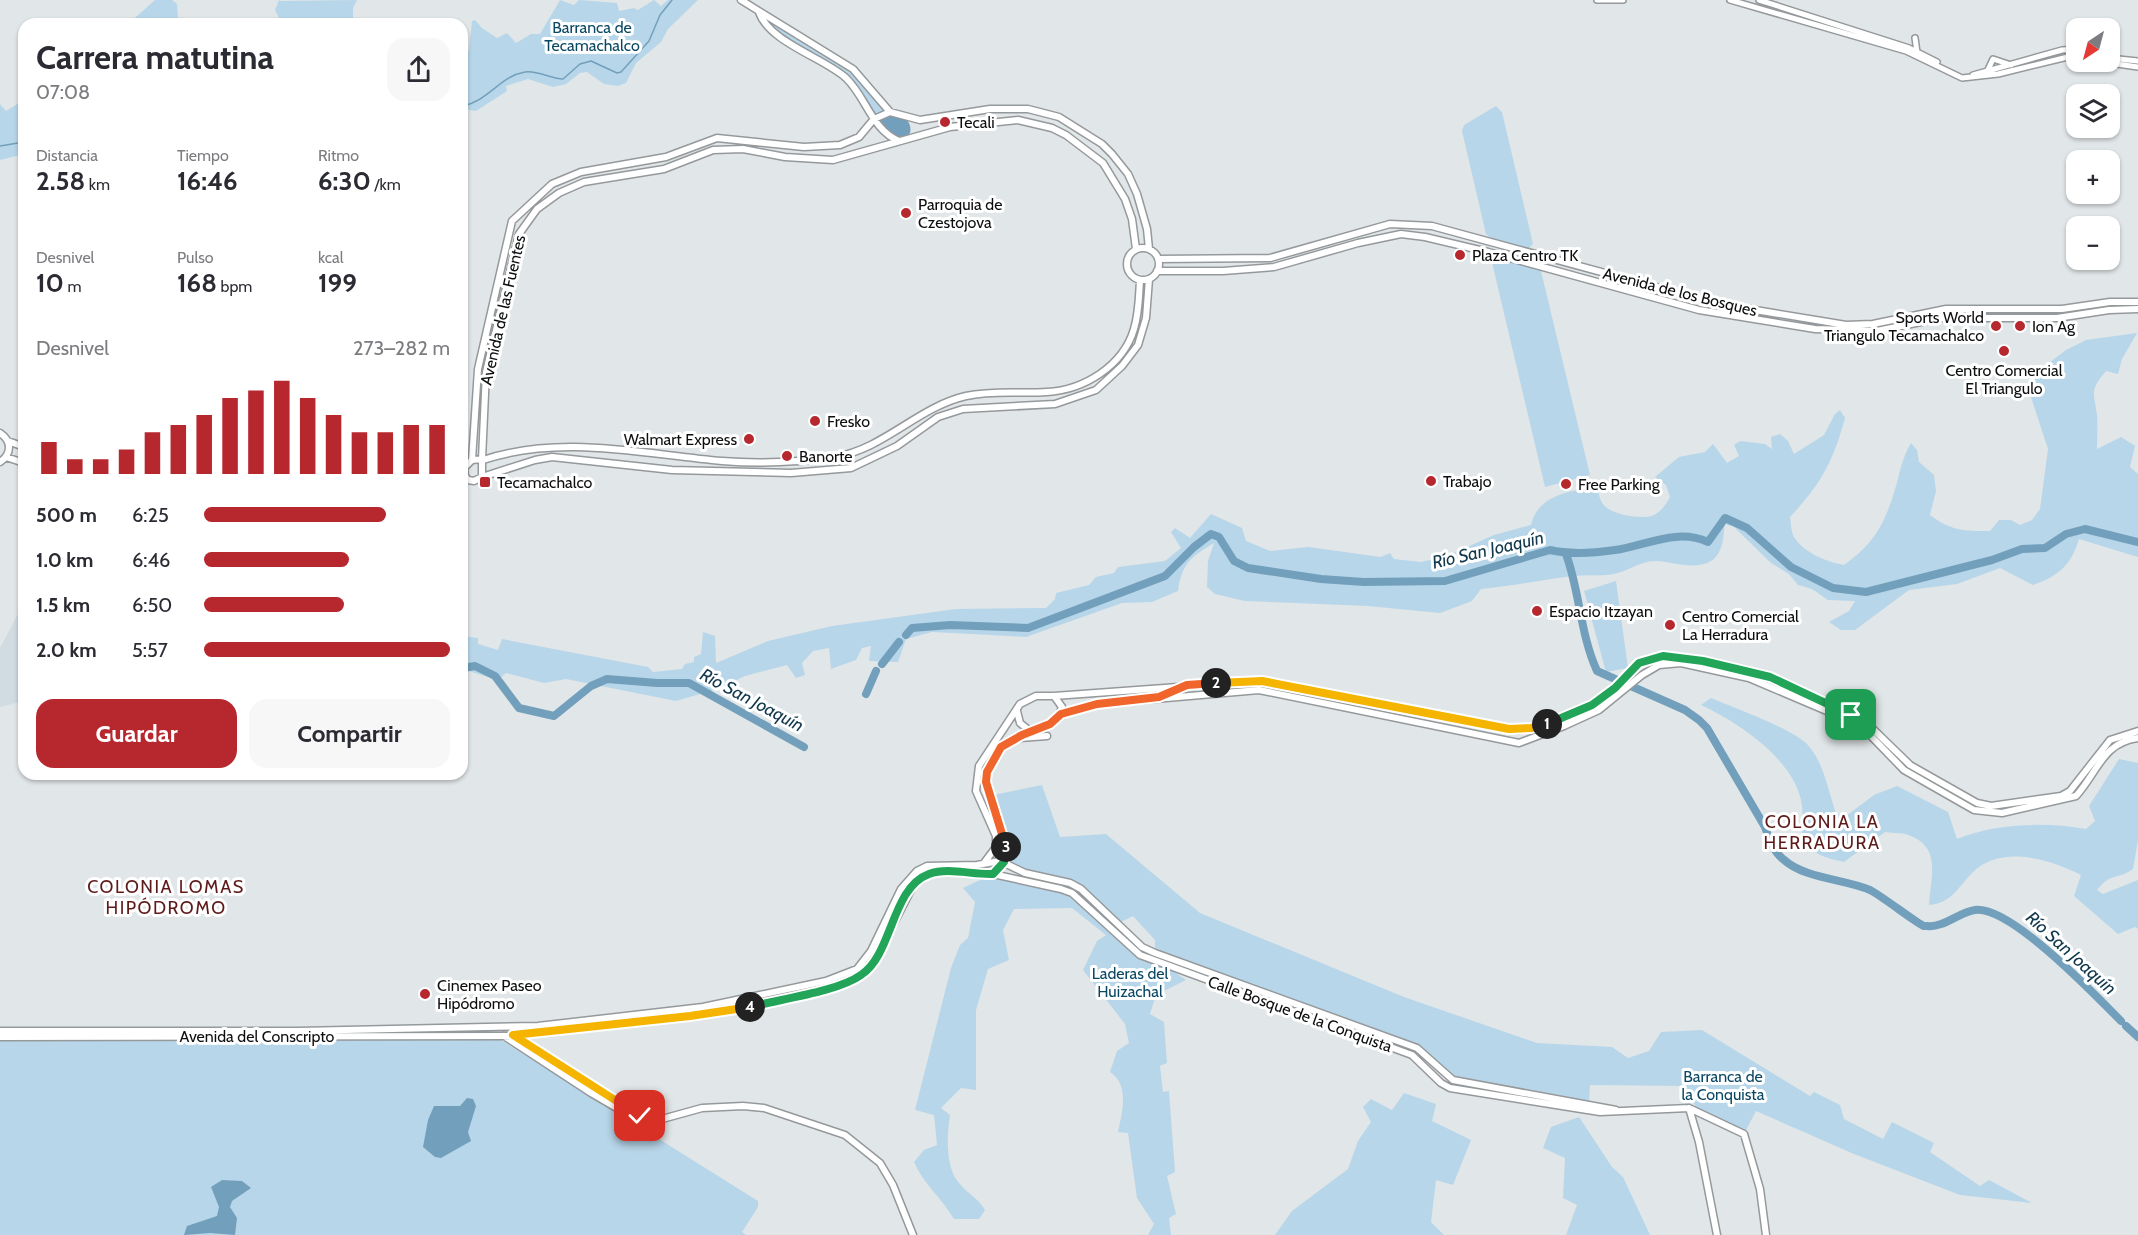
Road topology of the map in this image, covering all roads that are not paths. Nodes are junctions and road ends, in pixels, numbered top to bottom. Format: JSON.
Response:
{"nodes":[{"id":1,"x":741,"y":0,"type":"edge"},
{"id":2,"x":1597,"y":0,"type":"edge"},
{"id":3,"x":1623,"y":0,"type":"edge"},
{"id":4,"x":1730,"y":0,"type":"edge"},
{"id":5,"x":1759,"y":0,"type":"edge"},
{"id":6,"x":757,"y":11,"type":"junction"},
{"id":7,"x":1915,"y":38,"type":"dead end"},
{"id":8,"x":2066,"y":50,"type":"edge"},
{"id":9,"x":1917,"y":52,"type":"junction"},
{"id":10,"x":2066,"y":58,"type":"edge"},
{"id":11,"x":2120,"y":59,"type":"edge"},
{"id":12,"x":2138,"y":61,"type":"edge"},
{"id":13,"x":2120,"y":64,"type":"edge"},
{"id":14,"x":2012,"y":65,"type":"junction"},
{"id":15,"x":2138,"y":67,"type":"edge"},
{"id":16,"x":1987,"y":72,"type":"junction"},
{"id":17,"x":890,"y":112,"type":"junction"},
{"id":18,"x":874,"y":118,"type":"junction"},
{"id":19,"x":900,"y":141,"type":"junction"},
{"id":20,"x":512,"y":221,"type":"junction"},
{"id":21,"x":519,"y":234,"type":"junction"},
{"id":22,"x":1136,"y":249,"type":"junction"},
{"id":23,"x":1149,"y":249,"type":"junction"},
{"id":24,"x":1158,"y":259,"type":"junction"},
{"id":25,"x":1562,"y":261,"type":"junction"},
{"id":26,"x":1157,"y":271,"type":"junction"},
{"id":27,"x":1560,"y":272,"type":"junction"},
{"id":28,"x":1149,"y":279,"type":"junction"},
{"id":29,"x":1140,"y":280,"type":"junction"},
{"id":30,"x":2138,"y":302,"type":"edge"},
{"id":31,"x":2138,"y":309,"type":"edge"},
{"id":32,"x":977,"y":394,"type":"junction"},
{"id":33,"x":958,"y":398,"type":"junction"},
{"id":34,"x":978,"y":406,"type":"junction"},
{"id":35,"x":963,"y":408,"type":"junction"},
{"id":36,"x":0,"y":433,"type":"edge"},
{"id":37,"x":8,"y":441,"type":"junction"},
{"id":38,"x":18,"y":445,"type":"edge"},
{"id":39,"x":6,"y":457,"type":"junction"},
{"id":40,"x":498,"y":457,"type":"junction"},
{"id":41,"x":482,"y":459,"type":"junction"},
{"id":42,"x":472,"y":460,"type":"junction"},
{"id":43,"x":0,"y":462,"type":"edge"},
{"id":44,"x":18,"y":462,"type":"edge"},
{"id":45,"x":731,"y":462,"type":"junction"},
{"id":46,"x":468,"y":463,"type":"edge"},
{"id":47,"x":502,"y":471,"type":"junction"},
{"id":48,"x":726,"y":471,"type":"junction"},
{"id":49,"x":735,"y":472,"type":"junction"},
{"id":50,"x":482,"y":477,"type":"junction"},
{"id":51,"x":468,"y":479,"type":"edge"},
{"id":52,"x":1187,"y":685,"type":"junction"},
{"id":53,"x":1054,"y":696,"type":"junction"},
{"id":54,"x":1159,"y":697,"type":"junction"},
{"id":55,"x":1017,"y":711,"type":"junction"},
{"id":56,"x":1061,"y":714,"type":"junction"},
{"id":57,"x":1509,"y":729,"type":"junction"},
{"id":58,"x":1030,"y":731,"type":"junction"},
{"id":59,"x":2138,"y":731,"type":"edge"},
{"id":60,"x":1000,"y":734,"type":"junction"},
{"id":61,"x":1047,"y":736,"type":"dead end"},
{"id":62,"x":1016,"y":738,"type":"junction"},
{"id":63,"x":2138,"y":738,"type":"edge"},
{"id":64,"x":1502,"y":740,"type":"junction"},
{"id":65,"x":1009,"y":742,"type":"junction"},
{"id":66,"x":1004,"y":862,"type":"junction"},
{"id":67,"x":984,"y":864,"type":"junction"},
{"id":68,"x":1014,"y":869,"type":"junction"},
{"id":69,"x":993,"y":874,"type":"junction"},
{"id":70,"x":1009,"y":878,"type":"junction"},
{"id":71,"x":788,"y":989,"type":"junction"},
{"id":72,"x":791,"y":997,"type":"junction"},
{"id":73,"x":500,"y":1027,"type":"junction"},
{"id":74,"x":508,"y":1027,"type":"junction"},
{"id":75,"x":0,"y":1031,"type":"edge"},
{"id":76,"x":504,"y":1035,"type":"junction"},
{"id":77,"x":513,"y":1035,"type":"junction"},
{"id":78,"x":0,"y":1037,"type":"edge"},
{"id":79,"x":1542,"y":1096,"type":"junction"},
{"id":80,"x":1540,"y":1104,"type":"junction"},
{"id":81,"x":1689,"y":1108,"type":"junction"},
{"id":82,"x":1621,"y":1111,"type":"junction"},
{"id":83,"x":656,"y":1120,"type":"junction"},
{"id":84,"x":913,"y":1235,"type":"edge"},
{"id":85,"x":1717,"y":1235,"type":"edge"},
{"id":86,"x":1766,"y":1235,"type":"edge"}],
"edges":[{"from":1,"to":6,"type":"main road"},
{"from":2,"to":3,"type":"street"},
{"from":4,"to":10,"type":"street"},
{"from":5,"to":9,"type":"street"},
{"from":6,"to":17,"type":"main road"},
{"from":6,"to":18,"type":"main road"},
{"from":7,"to":9,"type":"street"},
{"from":8,"to":14,"type":"street"},
{"from":9,"to":16,"type":"street"},
{"from":11,"to":12,"type":"street"},
{"from":13,"to":15,"type":"street"},
{"from":14,"to":16,"type":"street"},
{"from":14,"to":16,"type":"street"},
{"from":17,"to":18,"type":"main road","name":"Avenida de las Fuentes"},
{"from":17,"to":23,"type":"main road"},
{"from":18,"to":19,"type":"main road"},
{"from":18,"to":20,"type":"main road","name":"Avenida de las Fuentes"},
{"from":19,"to":21,"type":"main road","name":"Avenida de las Fuentes"},
{"from":19,"to":22,"type":"main road","name":"Avenida de las Fuentes"},
{"from":20,"to":21,"type":"main road"},
{"from":20,"to":42,"type":"main road","name":"Avenida de las Fuentes"},
{"from":21,"to":41,"type":"main road","name":"Avenida de las Fuentes"},
{"from":22,"to":23,"type":"main road"},
{"from":22,"to":29,"type":"main road"},
{"from":23,"to":24,"type":"main road"},
{"from":24,"to":25,"type":"main road","name":"Avenida de los Bosques"},
{"from":24,"to":26,"type":"main road"},
{"from":25,"to":27,"type":"main road"},
{"from":25,"to":30,"type":"main road","name":"Avenida de los Bosques"},
{"from":26,"to":27,"type":"main road","name":"Avenida de los Bosques"},
{"from":26,"to":28,"type":"main road"},
{"from":27,"to":31,"type":"main road","name":"Avenida de los Bosques"},
{"from":28,"to":29,"type":"main road"},
{"from":28,"to":34,"type":"main road"},
{"from":29,"to":32,"type":"main road"},
{"from":32,"to":33,"type":"main road"},
{"from":32,"to":34,"type":"main road"},
{"from":33,"to":35,"type":"main road"},
{"from":33,"to":45,"type":"main road"},
{"from":34,"to":35,"type":"main road"},
{"from":35,"to":49,"type":"main road"},
{"from":36,"to":37,"type":"main road"},
{"from":37,"to":38,"type":"main road"},
{"from":37,"to":39,"type":"main road"},
{"from":39,"to":43,"type":"main road"},
{"from":39,"to":44,"type":"main road"},
{"from":40,"to":41,"type":"main road"},
{"from":40,"to":45,"type":"main road"},
{"from":40,"to":47,"type":"main road"},
{"from":41,"to":42,"type":"main road"},
{"from":41,"to":50,"type":"main road","name":"Avenida de las Fuentes"},
{"from":42,"to":46,"type":"main road"},
{"from":45,"to":48,"type":"main road"},
{"from":45,"to":49,"type":"main road"},
{"from":47,"to":48,"type":"main road"},
{"from":47,"to":50,"type":"main road"},
{"from":48,"to":49,"type":"main road"},
{"from":50,"to":51,"type":"main road"},
{"from":52,"to":53,"type":"main road"},
{"from":52,"to":54,"type":"main road"},
{"from":52,"to":57,"type":"main road"},
{"from":53,"to":55,"type":"main road"},
{"from":53,"to":56,"type":"main road"},
{"from":54,"to":56,"type":"main road"},
{"from":54,"to":64,"type":"main road"},
{"from":55,"to":58,"type":"main road"},
{"from":55,"to":60,"type":"main road"},
{"from":56,"to":58,"type":"main road"},
{"from":57,"to":59,"type":"main road"},
{"from":57,"to":64,"type":"main road"},
{"from":58,"to":62,"type":"main road"},
{"from":60,"to":65,"type":"main road"},
{"from":60,"to":67,"type":"main road"},
{"from":61,"to":62,"type":"main road"},
{"from":62,"to":65,"type":"main road"},
{"from":63,"to":64,"type":"main road"},
{"from":65,"to":66,"type":"main road"},
{"from":66,"to":67,"type":"main road","name":"Avenida del Conscripto"},
{"from":66,"to":68,"type":"main road","name":"Calle Bosque de la Conquista"},
{"from":66,"to":69,"type":"main road"},
{"from":67,"to":71,"type":"main road","name":"Avenida del Conscripto"},
{"from":68,"to":70,"type":"main road"},
{"from":68,"to":79,"type":"main road","name":"Calle Bosque de la Conquista"},
{"from":69,"to":70,"type":"main road","name":"Calle Bosque de la Conquista"},
{"from":69,"to":72,"type":"main road","name":"Calle Bosque de la Conquista"},
{"from":70,"to":80,"type":"main road","name":"Calle Bosque de la Conquista"},
{"from":71,"to":72,"type":"main road"},
{"from":71,"to":74,"type":"main road","name":"Avenida del Conscripto"},
{"from":72,"to":77,"type":"main road","name":"Avenida del Conscripto"},
{"from":73,"to":74,"type":"main road","name":"Avenida del Conscripto"},
{"from":73,"to":75,"type":"main road","name":"Avenida del Conscripto"},
{"from":73,"to":76,"type":"main road"},
{"from":74,"to":77,"type":"main road"},
{"from":76,"to":77,"type":"main road","name":"Avenida del Conscripto"},
{"from":76,"to":78,"type":"main road","name":"Avenida del Conscripto"},
{"from":76,"to":83,"type":"main road"},
{"from":77,"to":83,"type":"main road"},
{"from":79,"to":80,"type":"main road"},
{"from":79,"to":82,"type":"main road","name":"Calle Bosque de la Conquista"},
{"from":80,"to":82,"type":"main road","name":"Calle Bosque de la Conquista"},
{"from":81,"to":82,"type":"main road","name":"Calle Bosque de la Conquista"},
{"from":81,"to":85,"type":"main road"},
{"from":81,"to":86,"type":"main road","name":"Calle Bosque de la Conquista"},
{"from":83,"to":84,"type":"main road"}]}
